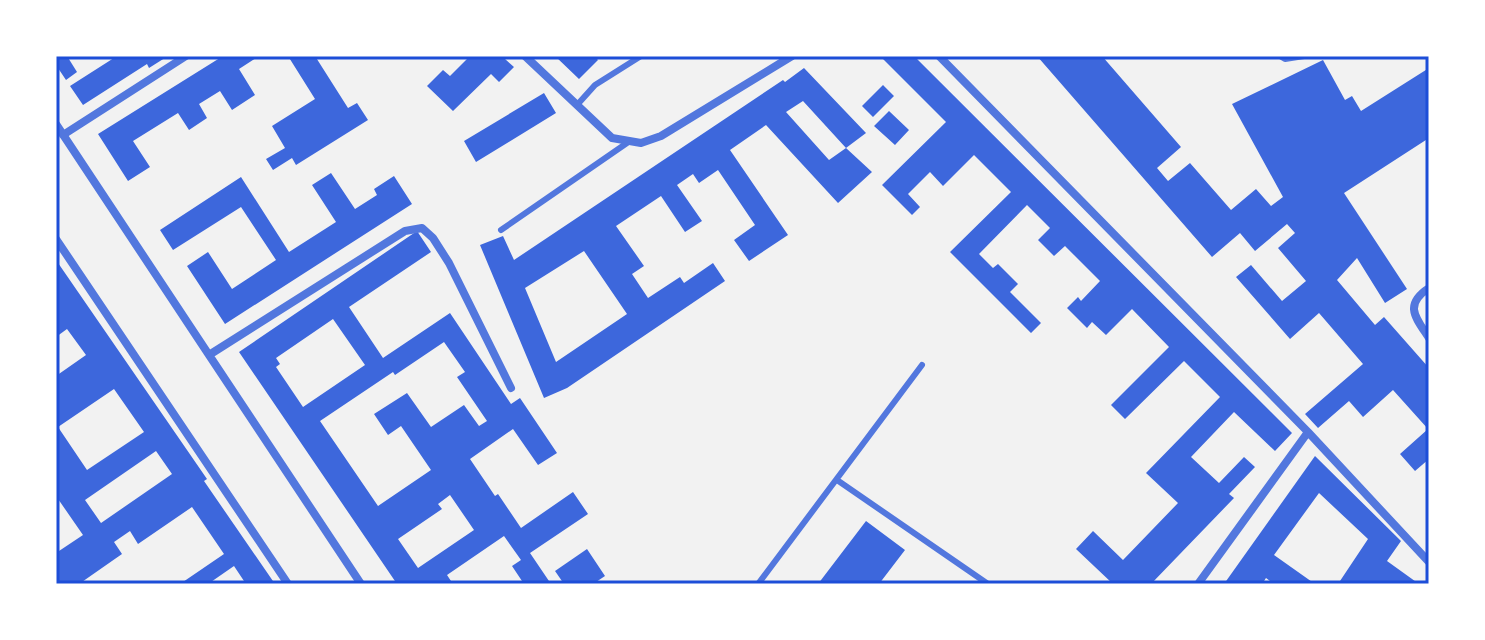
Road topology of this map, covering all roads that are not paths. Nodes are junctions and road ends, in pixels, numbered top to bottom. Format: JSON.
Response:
{"nodes":[{"id":1,"x":186,"y":56,"type":"edge"},
{"id":2,"x":525,"y":56,"type":"edge"},
{"id":3,"x":641,"y":56,"type":"edge"},
{"id":4,"x":792,"y":56,"type":"edge"},
{"id":5,"x":939,"y":56,"type":"edge"},
{"id":6,"x":1280,"y":56,"type":"edge"},
{"id":7,"x":1304,"y":56,"type":"edge"},
{"id":8,"x":577,"y":105,"type":"junction"},
{"id":9,"x":56,"y":124,"type":"edge"},
{"id":10,"x":63,"y":135,"type":"junction"},
{"id":11,"x":627,"y":143,"type":"junction"},
{"id":12,"x":501,"y":230,"type":"dead end"},
{"id":13,"x":56,"y":239,"type":"edge"},
{"id":14,"x":1429,"y":288,"type":"edge"},
{"id":15,"x":1429,"y":338,"type":"edge"},
{"id":16,"x":209,"y":355,"type":"junction"},
{"id":17,"x":922,"y":365,"type":"dead end"},
{"id":18,"x":511,"y":388,"type":"dead end"},
{"id":19,"x":1308,"y":432,"type":"junction"},
{"id":20,"x":837,"y":480,"type":"junction"},
{"id":21,"x":1429,"y":562,"type":"edge"},
{"id":22,"x":288,"y":584,"type":"edge"},
{"id":23,"x":361,"y":584,"type":"edge"},
{"id":24,"x":758,"y":584,"type":"edge"},
{"id":25,"x":988,"y":584,"type":"edge"},
{"id":26,"x":1198,"y":584,"type":"edge"}],
"edges":[{"from":1,"to":10,"type":"street"},
{"from":2,"to":8,"type":"street"},
{"from":3,"to":8,"type":"lane"},
{"from":4,"to":11,"type":"street"},
{"from":5,"to":19,"type":"street"},
{"from":6,"to":7,"type":"lane"},
{"from":8,"to":11,"type":"street"},
{"from":9,"to":10,"type":"street"},
{"from":10,"to":16,"type":"street"},
{"from":11,"to":12,"type":"lane"},
{"from":13,"to":22,"type":"street"},
{"from":14,"to":15,"type":"street"},
{"from":16,"to":18,"type":"street"},
{"from":16,"to":23,"type":"street"},
{"from":17,"to":20,"type":"lane"},
{"from":19,"to":21,"type":"street"},
{"from":19,"to":26,"type":"street"},
{"from":20,"to":24,"type":"lane"},
{"from":20,"to":25,"type":"lane"}]}
